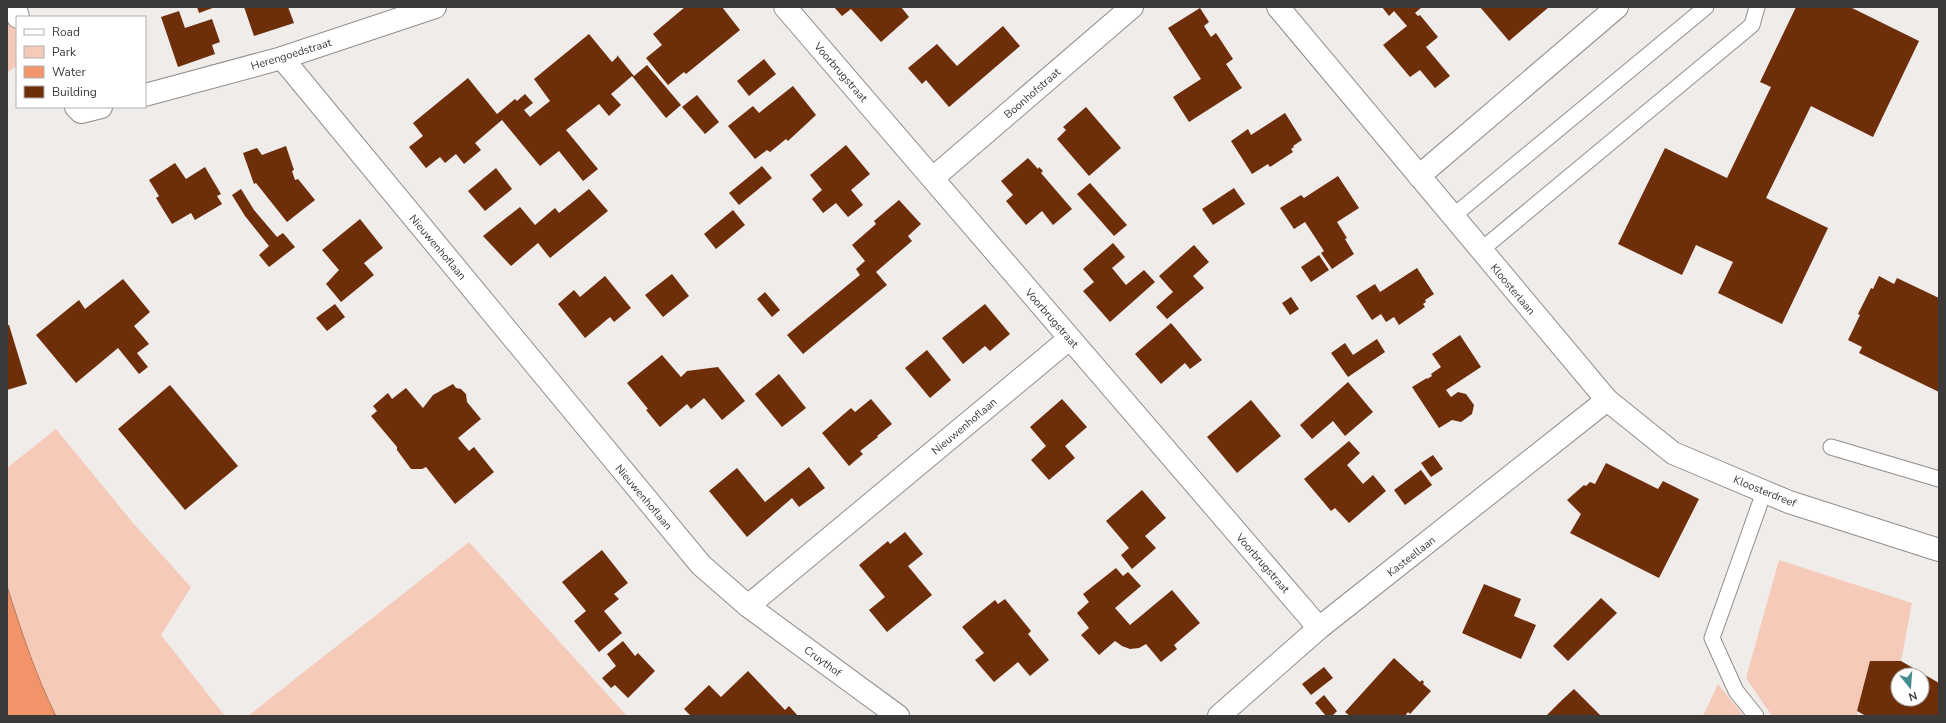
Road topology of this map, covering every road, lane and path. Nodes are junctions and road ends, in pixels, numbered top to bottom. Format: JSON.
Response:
{"nodes":[{"id":1,"x":435,"y":7,"type":"edge"},
{"id":2,"x":785,"y":7,"type":"edge"},
{"id":3,"x":1132,"y":7,"type":"edge"},
{"id":4,"x":1278,"y":7,"type":"edge"},
{"id":5,"x":1617,"y":7,"type":"edge"},
{"id":6,"x":1706,"y":7,"type":"edge"},
{"id":7,"x":1757,"y":7,"type":"edge"},
{"id":8,"x":282,"y":58,"type":"junction"},
{"id":9,"x":146,"y":95,"type":"edge"},
{"id":10,"x":77,"y":108,"type":"edge"},
{"id":11,"x":96,"y":108,"type":"edge"},
{"id":12,"x":1419,"y":176,"type":"junction"},
{"id":13,"x":933,"y":178,"type":"junction"},
{"id":14,"x":1452,"y":217,"type":"junction"},
{"id":15,"x":1481,"y":250,"type":"junction"},
{"id":16,"x":1070,"y":339,"type":"junction"},
{"id":17,"x":1607,"y":400,"type":"junction"},
{"id":18,"x":1830,"y":447,"type":"dead end"},
{"id":19,"x":1939,"y":479,"type":"edge"},
{"id":20,"x":1764,"y":492,"type":"junction"},
{"id":21,"x":1939,"y":550,"type":"edge"},
{"id":22,"x":748,"y":606,"type":"junction"},
{"id":23,"x":1319,"y":628,"type":"junction"},
{"id":24,"x":898,"y":716,"type":"edge"},
{"id":25,"x":1219,"y":716,"type":"edge"},
{"id":26,"x":1756,"y":716,"type":"edge"}],
"edges":[{"from":1,"to":8,"type":"street","name":"Herengoedstraat"},
{"from":2,"to":13,"type":"street","name":"Voorbrugstraat"},
{"from":3,"to":13,"type":"street","name":"Boonhofstraat"},
{"from":4,"to":12,"type":"street","name":"Kloosterlaan"},
{"from":5,"to":12,"type":"street"},
{"from":6,"to":14,"type":"lane"},
{"from":7,"to":15,"type":"lane"},
{"from":8,"to":9,"type":"street","name":"Herengoedstraat"},
{"from":8,"to":22,"type":"street","name":"Nieuwenhoflaan"},
{"from":10,"to":11,"type":"street"},
{"from":12,"to":14,"type":"street","name":"Kloosterlaan"},
{"from":13,"to":16,"type":"street","name":"Voorbrugstraat"},
{"from":14,"to":15,"type":"street","name":"Kloosterlaan"},
{"from":15,"to":17,"type":"street","name":"Kloosterlaan"},
{"from":16,"to":22,"type":"street","name":"Nieuwenhoflaan"},
{"from":16,"to":23,"type":"street","name":"Voorbrugstraat"},
{"from":17,"to":20,"type":"street","name":"Kloosterdreef"},
{"from":17,"to":23,"type":"street","name":"Kasteellaan"},
{"from":18,"to":19,"type":"lane"},
{"from":20,"to":21,"type":"street","name":"Kloosterdreef"},
{"from":20,"to":26,"type":"lane"},
{"from":22,"to":24,"type":"street","name":"Cruythof"},
{"from":23,"to":25,"type":"street","name":"Kasteellaan"}]}
